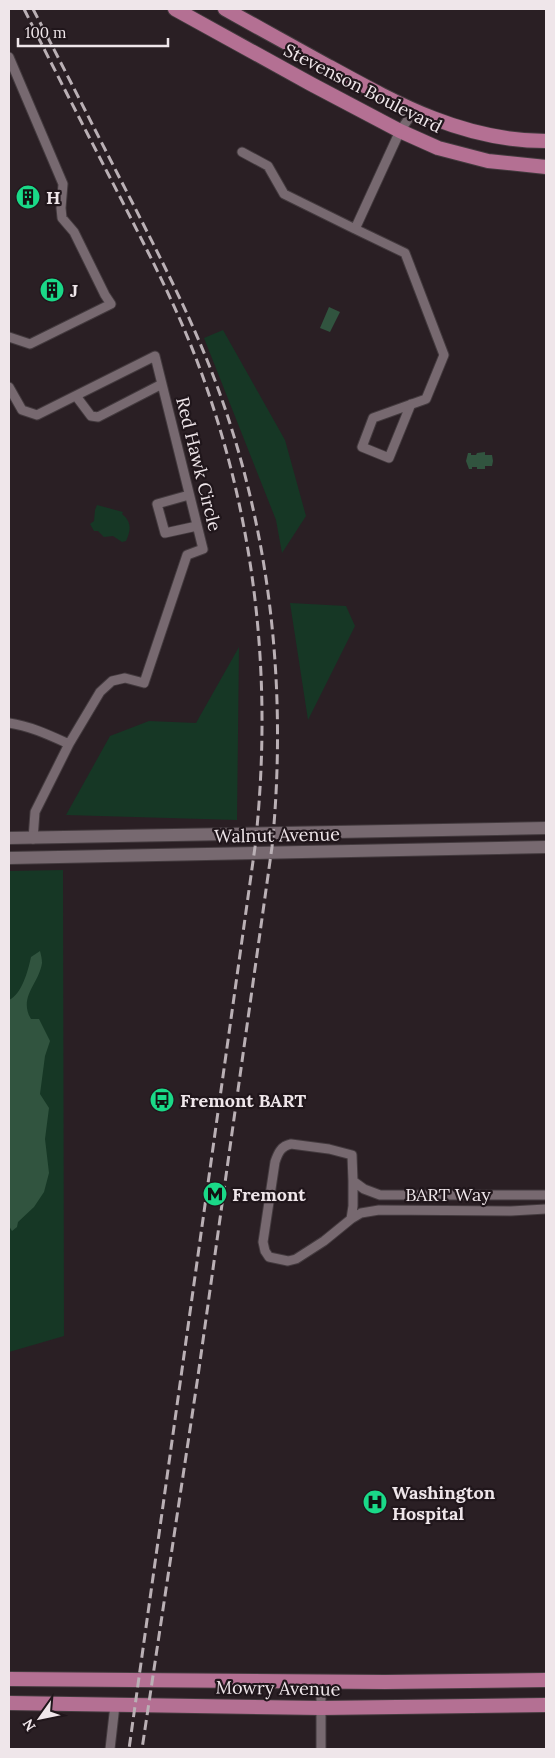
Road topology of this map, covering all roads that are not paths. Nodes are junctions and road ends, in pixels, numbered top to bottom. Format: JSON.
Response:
{"nodes":[{"id":1,"x":175,"y":9,"type":"edge"},
{"id":2,"x":225,"y":9,"type":"edge"},
{"id":3,"x":9,"y":57,"type":"edge"},
{"id":4,"x":414,"y":111,"type":"junction"},
{"id":5,"x":400,"y":131,"type":"junction"},
{"id":6,"x":546,"y":141,"type":"edge"},
{"id":7,"x":242,"y":152,"type":"dead end"},
{"id":8,"x":546,"y":166,"type":"edge"},
{"id":9,"x":355,"y":229,"type":"junction"},
{"id":10,"x":9,"y":337,"type":"edge"},
{"id":11,"x":162,"y":384,"type":"junction"},
{"id":12,"x":9,"y":387,"type":"edge"},
{"id":13,"x":76,"y":396,"type":"junction"},
{"id":14,"x":411,"y":404,"type":"junction"},
{"id":15,"x":189,"y":495,"type":"junction"},
{"id":16,"x":197,"y":526,"type":"junction"},
{"id":17,"x":9,"y":723,"type":"edge"},
{"id":18,"x":69,"y":744,"type":"junction"},
{"id":19,"x":546,"y":828,"type":"edge"},
{"id":20,"x":9,"y":838,"type":"edge"},
{"id":21,"x":33,"y":839,"type":"junction"},
{"id":22,"x":546,"y":847,"type":"edge"},
{"id":23,"x":9,"y":858,"type":"edge"},
{"id":24,"x":354,"y":1181,"type":"junction"},
{"id":25,"x":546,"y":1195,"type":"edge"},
{"id":26,"x":546,"y":1209,"type":"edge"},
{"id":27,"x":351,"y":1219,"type":"junction"},
{"id":28,"x":9,"y":1679,"type":"edge"},
{"id":29,"x":546,"y":1680,"type":"edge"},
{"id":30,"x":321,"y":1681,"type":"junction"},
{"id":31,"x":9,"y":1703,"type":"edge"},
{"id":32,"x":116,"y":1705,"type":"junction"},
{"id":33,"x":546,"y":1705,"type":"edge"},
{"id":34,"x":321,"y":1708,"type":"junction"},
{"id":35,"x":110,"y":1749,"type":"edge"},
{"id":36,"x":321,"y":1749,"type":"edge"}],
"edges":[{"from":1,"to":5,"type":"main road","name":"Stevenson Boulevard"},
{"from":2,"to":4,"type":"main road","name":"Stevenson Boulevard"},
{"from":3,"to":10,"type":"street"},
{"from":4,"to":5,"type":"street"},
{"from":4,"to":6,"type":"main road","name":"Stevenson Boulevard"},
{"from":5,"to":8,"type":"main road","name":"Stevenson Boulevard"},
{"from":5,"to":9,"type":"street"},
{"from":7,"to":9,"type":"street"},
{"from":9,"to":14,"type":"street"},
{"from":11,"to":13,"type":"street"},
{"from":11,"to":13,"type":"street","name":"Red Hawk Circle"},
{"from":11,"to":15,"type":"street","name":"Red Hawk Circle"},
{"from":12,"to":13,"type":"street"},
{"from":14,"to":14,"type":"street"},
{"from":15,"to":16,"type":"street","name":"Red Hawk Circle"},
{"from":15,"to":16,"type":"street"},
{"from":16,"to":18,"type":"street","name":"Red Hawk Circle"},
{"from":17,"to":18,"type":"street"},
{"from":18,"to":21,"type":"street"},
{"from":19,"to":21,"type":"main road","name":"Walnut Avenue"},
{"from":20,"to":21,"type":"main road","name":"Walnut Avenue"},
{"from":22,"to":23,"type":"main road","name":"Walnut Avenue"},
{"from":24,"to":25,"type":"street","name":"BART Way"},
{"from":24,"to":27,"type":"street","name":"BART Way"},
{"from":24,"to":27,"type":"street","name":"BART Way"},
{"from":26,"to":27,"type":"street","name":"BART Way"},
{"from":28,"to":30,"type":"main road","name":"Mowry Avenue"},
{"from":29,"to":30,"type":"main road","name":"Mowry Avenue"},
{"from":30,"to":34,"type":"street"},
{"from":31,"to":32,"type":"main road","name":"Mowry Avenue"},
{"from":32,"to":34,"type":"main road","name":"Mowry Avenue"},
{"from":32,"to":35,"type":"street"},
{"from":33,"to":34,"type":"main road","name":"Mowry Avenue"},
{"from":34,"to":36,"type":"street"}]}
